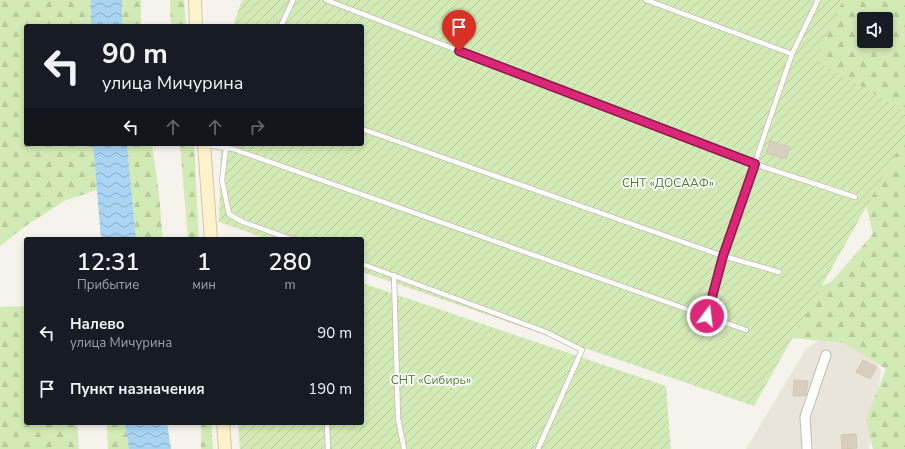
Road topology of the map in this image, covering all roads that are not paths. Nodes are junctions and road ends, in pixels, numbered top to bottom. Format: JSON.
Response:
{"nodes":[{"id":1,"x":194,"y":0,"type":"edge"},
{"id":2,"x":293,"y":0,"type":"edge"},
{"id":3,"x":326,"y":0,"type":"edge"},
{"id":4,"x":646,"y":0,"type":"edge"},
{"id":5,"x":818,"y":0,"type":"edge"},
{"id":6,"x":196,"y":24,"type":"edge"},
{"id":7,"x":283,"y":24,"type":"edge"},
{"id":8,"x":792,"y":54,"type":"junction"},
{"id":9,"x":364,"y":130,"type":"edge"},
{"id":10,"x":204,"y":146,"type":"edge"},
{"id":11,"x":215,"y":146,"type":"edge"},
{"id":12,"x":226,"y":148,"type":"junction"},
{"id":13,"x":755,"y":164,"type":"junction"},
{"id":14,"x":855,"y":197,"type":"dead end"},
{"id":15,"x":211,"y":237,"type":"edge"},
{"id":16,"x":285,"y":237,"type":"edge"},
{"id":17,"x":723,"y":256,"type":"junction"},
{"id":18,"x":364,"y":265,"type":"edge"},
{"id":19,"x":779,"y":272,"type":"dead end"},
{"id":20,"x":394,"y":275,"type":"junction"},
{"id":21,"x":707,"y":316,"type":"junction"},
{"id":22,"x":746,"y":330,"type":"dead end"},
{"id":23,"x":826,"y":355,"type":"dead end"},
{"id":24,"x":223,"y":425,"type":"edge"},
{"id":25,"x":327,"y":425,"type":"edge"},
{"id":26,"x":225,"y":449,"type":"edge"},
{"id":27,"x":328,"y":449,"type":"edge"},
{"id":28,"x":404,"y":449,"type":"edge"},
{"id":29,"x":538,"y":449,"type":"edge"},
{"id":30,"x":807,"y":449,"type":"edge"}],
"edges":[{"from":1,"to":6,"type":"main road"},
{"from":2,"to":7,"type":"lane"},
{"from":3,"to":13,"type":"lane"},
{"from":4,"to":8,"type":"lane"},
{"from":5,"to":8,"type":"lane"},
{"from":8,"to":13,"type":"lane"},
{"from":9,"to":17,"type":"lane"},
{"from":10,"to":15,"type":"main road"},
{"from":11,"to":12,"type":"lane"},
{"from":12,"to":16,"type":"lane"},
{"from":12,"to":21,"type":"lane"},
{"from":13,"to":14,"type":"lane"},
{"from":13,"to":17,"type":"lane"},
{"from":17,"to":19,"type":"lane"},
{"from":17,"to":21,"type":"lane"},
{"from":18,"to":20,"type":"lane"},
{"from":20,"to":28,"type":"lane"},
{"from":20,"to":29,"type":"lane"},
{"from":21,"to":22,"type":"lane"},
{"from":23,"to":30,"type":"street"},
{"from":24,"to":26,"type":"main road"},
{"from":25,"to":27,"type":"lane"}]}
